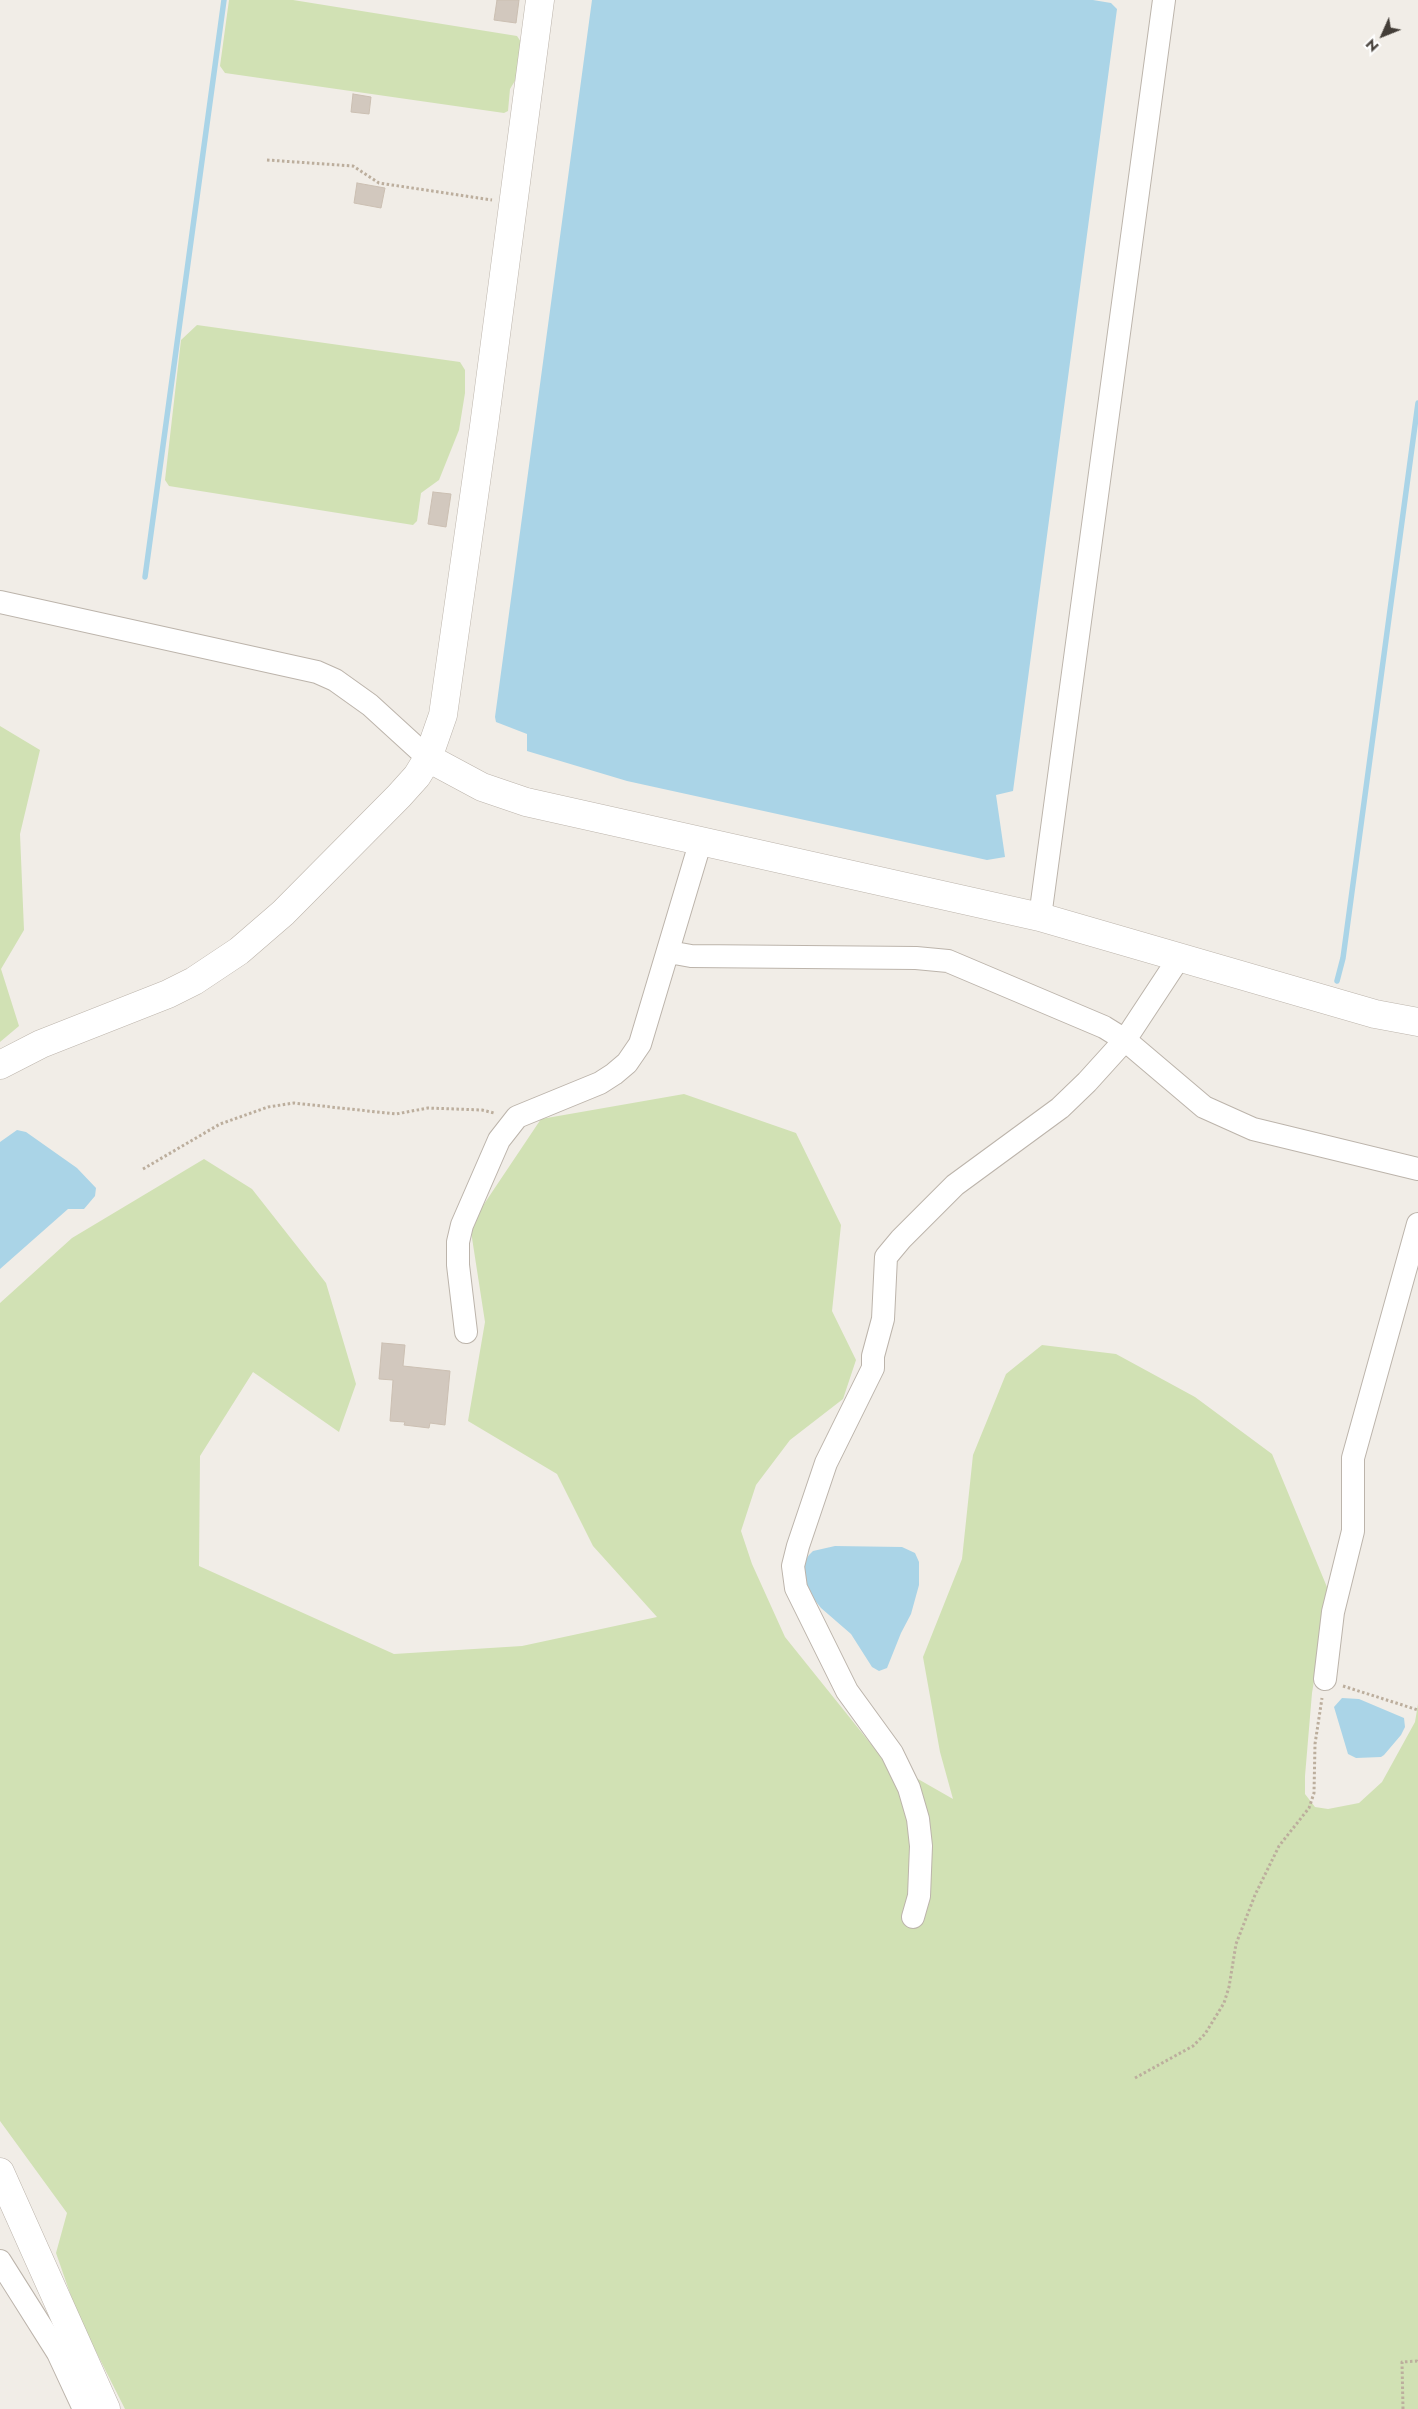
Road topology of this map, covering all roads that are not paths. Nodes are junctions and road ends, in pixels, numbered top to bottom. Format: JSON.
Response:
{"nodes":[{"id":1,"x":540,"y":0,"type":"edge"},
{"id":2,"x":1164,"y":0,"type":"edge"},
{"id":3,"x":0,"y":602,"type":"edge"},
{"id":4,"x":428,"y":758,"type":"junction"},
{"id":5,"x":701,"y":840,"type":"junction"},
{"id":6,"x":1040,"y":917,"type":"junction"},
{"id":7,"x":668,"y":952,"type":"junction"},
{"id":8,"x":1179,"y":958,"type":"junction"},
{"id":9,"x":1418,"y":1022,"type":"edge"},
{"id":10,"x":1126,"y":1040,"type":"junction"},
{"id":11,"x":0,"y":1065,"type":"edge"},
{"id":12,"x":1418,"y":1169,"type":"edge"},
{"id":13,"x":1418,"y":1224,"type":"edge"},
{"id":14,"x":466,"y":1332,"type":"dead end"},
{"id":15,"x":1325,"y":1680,"type":"road end"},
{"id":16,"x":913,"y":1917,"type":"dead end"},
{"id":17,"x":0,"y":2172,"type":"edge"},
{"id":18,"x":0,"y":2261,"type":"edge"},
{"id":19,"x":98,"y":2409,"type":"edge"}],
"edges":[{"from":1,"to":4,"type":"street"},
{"from":2,"to":6,"type":"street"},
{"from":3,"to":4,"type":"street"},
{"from":4,"to":5,"type":"street"},
{"from":4,"to":11,"type":"street"},
{"from":5,"to":6,"type":"street"},
{"from":5,"to":7,"type":"street"},
{"from":6,"to":8,"type":"street"},
{"from":7,"to":10,"type":"street"},
{"from":7,"to":14,"type":"street"},
{"from":8,"to":9,"type":"street"},
{"from":8,"to":10,"type":"street"},
{"from":10,"to":12,"type":"street"},
{"from":10,"to":16,"type":"street"},
{"from":13,"to":15,"type":"street"},
{"from":17,"to":19,"type":"street"},
{"from":18,"to":19,"type":"street"}]}
